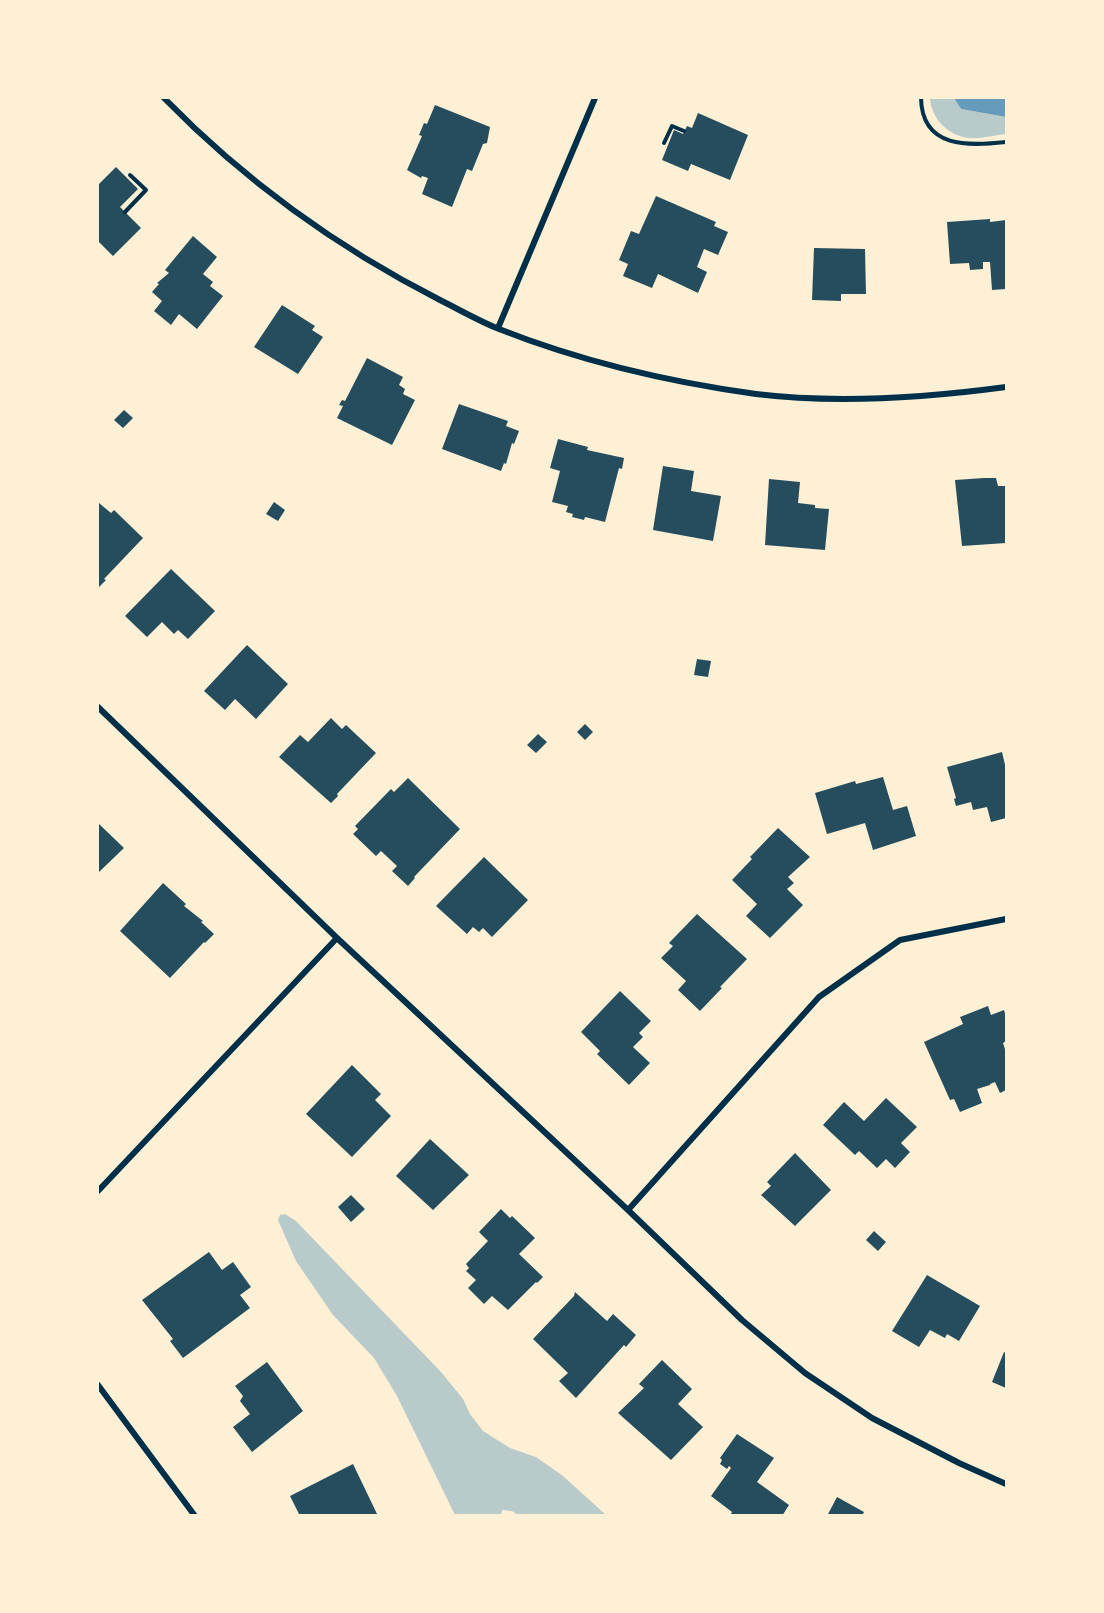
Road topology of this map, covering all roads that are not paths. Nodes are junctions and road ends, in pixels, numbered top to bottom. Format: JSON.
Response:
{"nodes":[{"id":1,"x":164,"y":98,"type":"edge"},
{"id":2,"x":595,"y":98,"type":"edge"},
{"id":3,"x":498,"y":328,"type":"junction"},
{"id":4,"x":1006,"y":387,"type":"edge"},
{"id":5,"x":98,"y":707,"type":"edge"},
{"id":6,"x":1006,"y":919,"type":"edge"},
{"id":7,"x":336,"y":938,"type":"junction"},
{"id":8,"x":98,"y":1191,"type":"edge"},
{"id":9,"x":628,"y":1210,"type":"junction"},
{"id":10,"x":98,"y":1385,"type":"edge"},
{"id":11,"x":1006,"y":1484,"type":"edge"},
{"id":12,"x":195,"y":1515,"type":"edge"}],
"edges":[{"from":1,"to":3,"type":"street"},
{"from":2,"to":3,"type":"street"},
{"from":3,"to":4,"type":"street"},
{"from":5,"to":7,"type":"street"},
{"from":6,"to":9,"type":"street"},
{"from":7,"to":8,"type":"street"},
{"from":7,"to":9,"type":"street"},
{"from":9,"to":11,"type":"street"},
{"from":10,"to":12,"type":"street"}]}
